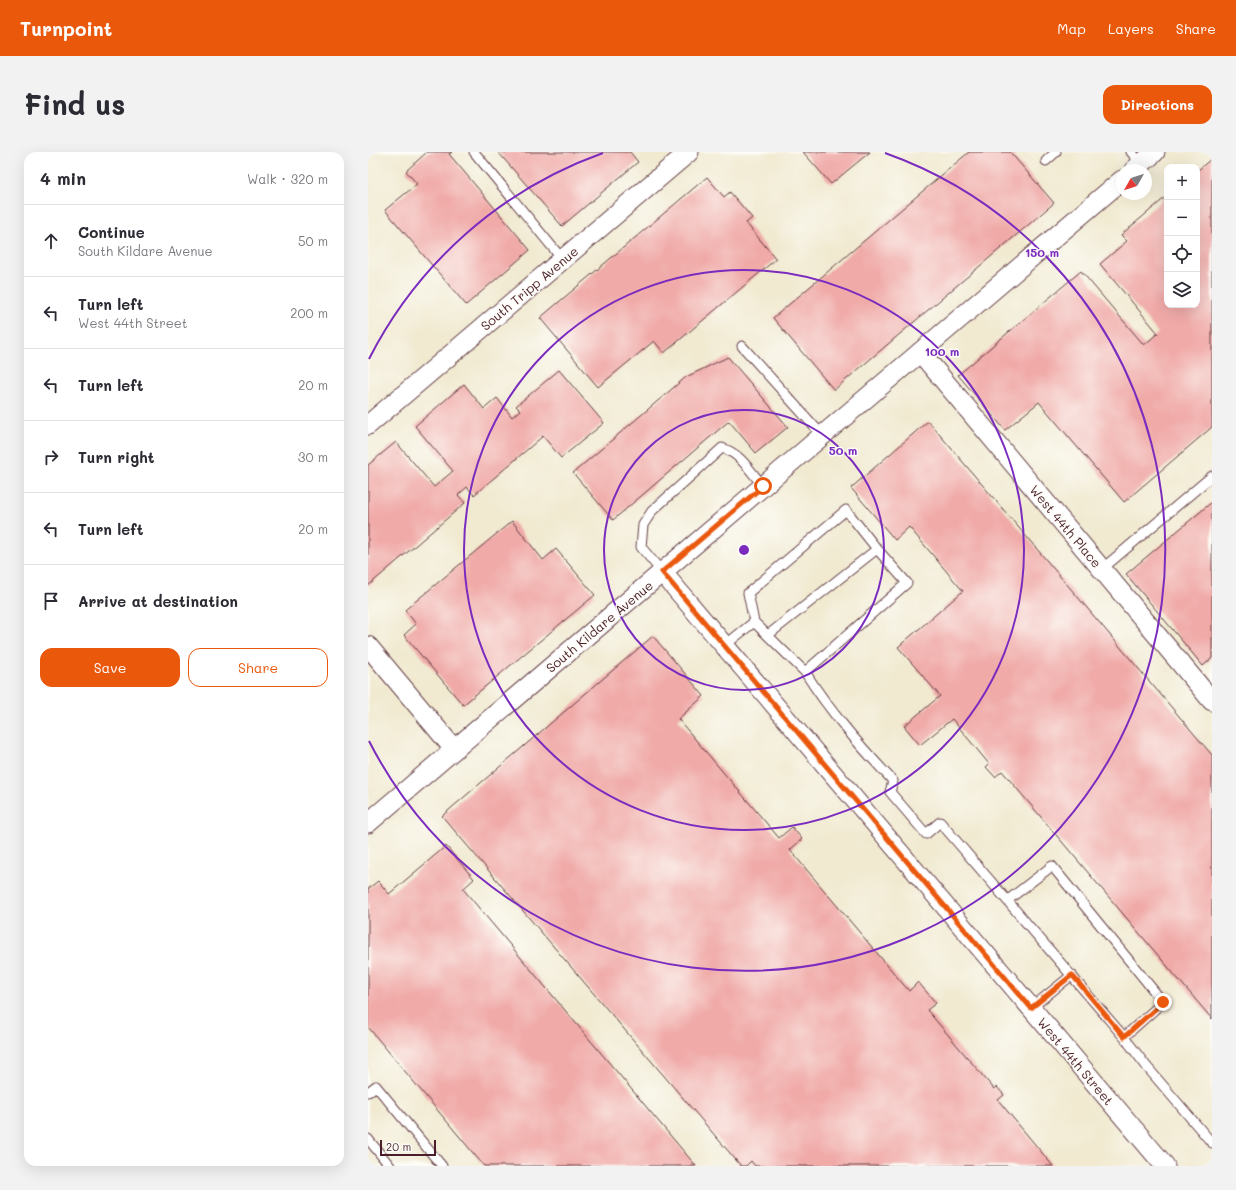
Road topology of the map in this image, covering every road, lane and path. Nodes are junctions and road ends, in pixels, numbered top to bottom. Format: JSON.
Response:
{"nodes":[{"id":1,"x":474,"y":152,"type":"edge"},
{"id":2,"x":689,"y":152,"type":"edge"},
{"id":3,"x":1056,"y":152,"type":"edge"},
{"id":4,"x":1046,"y":160,"type":"dead end"},
{"id":5,"x":1116,"y":185,"type":"edge"},
{"id":6,"x":563,"y":260,"type":"junction"},
{"id":7,"x":742,"y":346,"type":"dead end"},
{"id":8,"x":920,"y":352,"type":"junction"},
{"id":9,"x":368,"y":425,"type":"edge"},
{"id":10,"x":822,"y":435,"type":"junction"},
{"id":11,"x":1212,"y":476,"type":"edge"},
{"id":12,"x":763,"y":486,"type":"junction"},
{"id":13,"x":877,"y":549,"type":"junction"},
{"id":14,"x":1102,"y":569,"type":"junction"},
{"id":15,"x":662,"y":572,"type":"junction"},
{"id":16,"x":754,"y":622,"type":"junction"},
{"id":17,"x":768,"y":635,"type":"junction"},
{"id":18,"x":368,"y":646,"type":"edge"},
{"id":19,"x":724,"y":646,"type":"junction"},
{"id":20,"x":805,"y":672,"type":"junction"},
{"id":21,"x":1212,"y":700,"type":"edge"},
{"id":22,"x":454,"y":749,"type":"junction"},
{"id":23,"x":368,"y":822,"type":"edge"},
{"id":24,"x":1008,"y":900,"type":"junction"},
{"id":25,"x":1072,"y":975,"type":"junction"},
{"id":26,"x":1031,"y":1008,"type":"junction"},
{"id":27,"x":1124,"y":1037,"type":"junction"},
{"id":28,"x":368,"y":1092,"type":"edge"},
{"id":29,"x":368,"y":1139,"type":"edge"},
{"id":30,"x":1212,"y":1143,"type":"edge"},
{"id":31,"x":390,"y":1166,"type":"edge"},
{"id":32,"x":442,"y":1166,"type":"edge"},
{"id":33,"x":1165,"y":1166,"type":"edge"}],
"edges":[{"from":1,"to":6,"type":"lane"},
{"from":2,"to":6,"type":"street","name":"South Tripp Avenue"},
{"from":3,"to":4,"type":"lane"},
{"from":5,"to":8,"type":"street","name":"South Kildare Avenue"},
{"from":6,"to":9,"type":"street","name":"South Tripp Avenue"},
{"from":7,"to":10,"type":"lane"},
{"from":8,"to":10,"type":"street","name":"South Kildare Avenue"},
{"from":8,"to":14,"type":"street","name":"West 44th Place"},
{"from":10,"to":12,"type":"street","name":"South Kildare Avenue"},
{"from":11,"to":14,"type":"lane"},
{"from":12,"to":15,"type":"street","name":"South Kildare Avenue"},
{"from":12,"to":15,"type":"lane"},
{"from":13,"to":16,"type":"lane"},
{"from":13,"to":17,"type":"lane"},
{"from":13,"to":20,"type":"lane"},
{"from":14,"to":21,"type":"street","name":"West 44th Place"},
{"from":15,"to":19,"type":"street","name":"West 44th Street"},
{"from":15,"to":22,"type":"street","name":"South Kildare Avenue"},
{"from":16,"to":17,"type":"lane"},
{"from":16,"to":19,"type":"lane"},
{"from":17,"to":20,"type":"lane"},
{"from":18,"to":22,"type":"street"},
{"from":19,"to":26,"type":"street","name":"West 44th Street"},
{"from":20,"to":24,"type":"lane"},
{"from":22,"to":23,"type":"street","name":"South Kildare Avenue"},
{"from":24,"to":25,"type":"lane"},
{"from":24,"to":27,"type":"lane"},
{"from":25,"to":26,"type":"lane"},
{"from":25,"to":27,"type":"lane"},
{"from":26,"to":33,"type":"street","name":"West 44th Street"},
{"from":27,"to":30,"type":"lane"},
{"from":28,"to":32,"type":"lane"},
{"from":29,"to":31,"type":"lane"}]}
